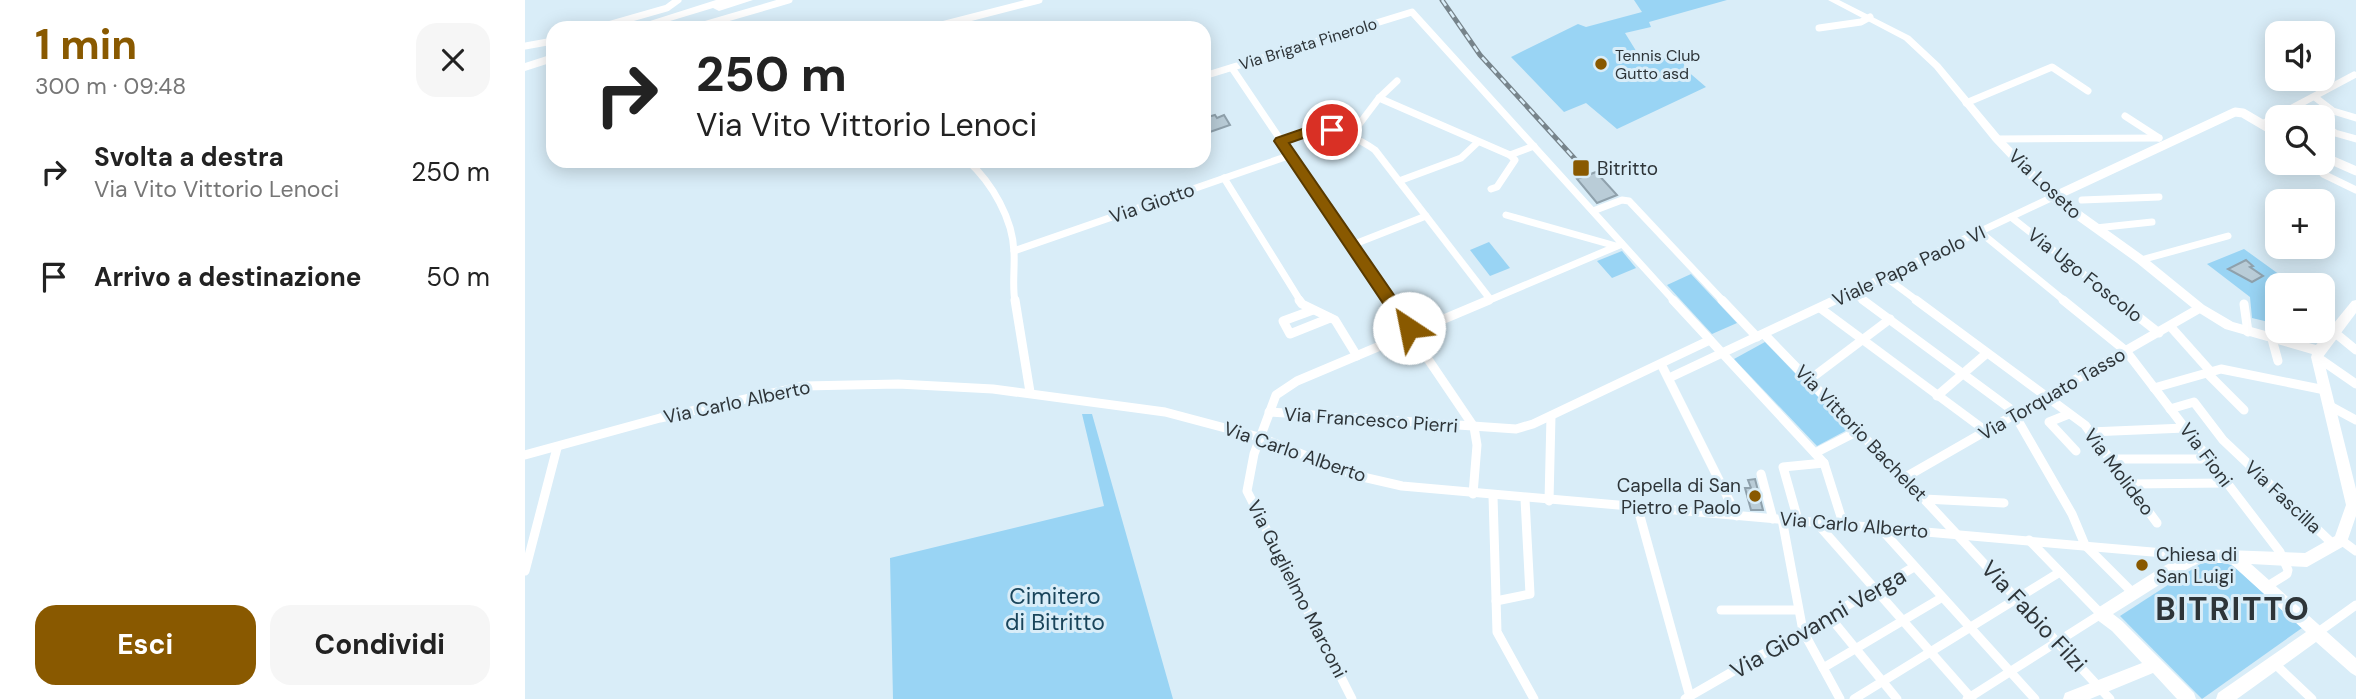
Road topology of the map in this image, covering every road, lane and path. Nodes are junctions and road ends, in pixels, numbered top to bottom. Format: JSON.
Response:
{"nodes":[{"id":1,"x":678,"y":0,"type":"edge"},
{"id":2,"x":727,"y":0,"type":"edge"},
{"id":3,"x":747,"y":0,"type":"edge"},
{"id":4,"x":789,"y":0,"type":"edge"},
{"id":5,"x":1039,"y":0,"type":"edge"},
{"id":6,"x":1832,"y":0,"type":"edge"},
{"id":7,"x":1870,"y":17,"type":"junction"},
{"id":8,"x":622,"y":21,"type":"edge"},
{"id":9,"x":656,"y":21,"type":"edge"},
{"id":10,"x":676,"y":21,"type":"edge"},
{"id":11,"x":717,"y":21,"type":"edge"},
{"id":12,"x":950,"y":21,"type":"edge"},
{"id":13,"x":1819,"y":28,"type":"dead end"},
{"id":14,"x":546,"y":42,"type":"edge"},
{"id":15,"x":525,"y":46,"type":"edge"},
{"id":16,"x":546,"y":54,"type":"edge"},
{"id":17,"x":546,"y":60,"type":"edge"},
{"id":18,"x":525,"y":61,"type":"edge"},
{"id":19,"x":525,"y":67,"type":"edge"},
{"id":20,"x":1232,"y":68,"type":"junction"},
{"id":21,"x":1211,"y":74,"type":"edge"},
{"id":22,"x":2354,"y":75,"type":"edge"},
{"id":23,"x":1397,"y":81,"type":"dead end"},
{"id":24,"x":2088,"y":91,"type":"dead end"},
{"id":25,"x":2316,"y":98,"type":"junction"},
{"id":26,"x":1379,"y":99,"type":"junction"},
{"id":27,"x":1966,"y":103,"type":"junction"},
{"id":28,"x":2300,"y":105,"type":"edge"},
{"id":29,"x":2125,"y":116,"type":"dead end"},
{"id":30,"x":2356,"y":118,"type":"edge"},
{"id":31,"x":2265,"y":122,"type":"edge"},
{"id":32,"x":2262,"y":124,"type":"junction"},
{"id":33,"x":2265,"y":126,"type":"edge"},
{"id":34,"x":2335,"y":133,"type":"edge"},
{"id":35,"x":1351,"y":135,"type":"junction"},
{"id":36,"x":1997,"y":139,"type":"junction"},
{"id":37,"x":2356,"y":139,"type":"edge"},
{"id":38,"x":1281,"y":141,"type":"junction"},
{"id":39,"x":2163,"y":141,"type":"junction"},
{"id":40,"x":1478,"y":142,"type":"junction"},
{"id":41,"x":1534,"y":146,"type":"junction"},
{"id":42,"x":1291,"y":155,"type":"junction"},
{"id":43,"x":1510,"y":155,"type":"junction"},
{"id":44,"x":2335,"y":162,"type":"edge"},
{"id":45,"x":977,"y":168,"type":"edge"},
{"id":46,"x":2356,"y":171,"type":"edge"},
{"id":47,"x":2325,"y":175,"type":"edge"},
{"id":48,"x":1224,"y":178,"type":"junction"},
{"id":49,"x":1399,"y":181,"type":"junction"},
{"id":50,"x":1491,"y":189,"type":"dead end"},
{"id":51,"x":2356,"y":190,"type":"edge"},
{"id":52,"x":2055,"y":192,"type":"junction"},
{"id":53,"x":2159,"y":197,"type":"dead end"},
{"id":54,"x":2082,"y":201,"type":"dead end"},
{"id":55,"x":1593,"y":211,"type":"junction"},
{"id":56,"x":1506,"y":215,"type":"dead end"},
{"id":57,"x":1426,"y":216,"type":"junction"},
{"id":58,"x":2011,"y":217,"type":"junction"},
{"id":59,"x":2152,"y":222,"type":"dead end"},
{"id":60,"x":2096,"y":228,"type":"junction"},
{"id":61,"x":1980,"y":232,"type":"junction"},
{"id":62,"x":2228,"y":236,"type":"dead end"},
{"id":63,"x":1352,"y":245,"type":"junction"},
{"id":64,"x":1619,"y":245,"type":"junction"},
{"id":65,"x":1014,"y":251,"type":"junction"},
{"id":66,"x":2141,"y":260,"type":"junction"},
{"id":67,"x":1884,"y":276,"type":"junction"},
{"id":68,"x":1853,"y":292,"type":"junction"},
{"id":69,"x":1490,"y":299,"type":"junction"},
{"id":70,"x":2244,"y":304,"type":"dead end"},
{"id":71,"x":2356,"y":304,"type":"edge"},
{"id":72,"x":1820,"y":308,"type":"junction"},
{"id":73,"x":2200,"y":308,"type":"junction"},
{"id":74,"x":1313,"y":310,"type":"junction"},
{"id":75,"x":1330,"y":318,"type":"junction"},
{"id":76,"x":1890,"y":319,"type":"junction"},
{"id":77,"x":2351,"y":321,"type":"edge"},
{"id":78,"x":2170,"y":326,"type":"junction"},
{"id":79,"x":2335,"y":331,"type":"edge"},
{"id":80,"x":1412,"y":332,"type":"junction"},
{"id":81,"x":2248,"y":332,"type":"junction"},
{"id":82,"x":2159,"y":333,"type":"junction"},
{"id":83,"x":2335,"y":333,"type":"edge"},
{"id":84,"x":1760,"y":335,"type":"junction"},
{"id":85,"x":2265,"y":337,"type":"edge"},
{"id":86,"x":1862,"y":339,"type":"junction"},
{"id":87,"x":1710,"y":340,"type":"junction"},
{"id":88,"x":2273,"y":343,"type":"edge"},
{"id":89,"x":2284,"y":343,"type":"edge"},
{"id":90,"x":2326,"y":343,"type":"edge"},
{"id":91,"x":2356,"y":350,"type":"edge"},
{"id":92,"x":2126,"y":351,"type":"junction"},
{"id":93,"x":1721,"y":354,"type":"junction"},
{"id":94,"x":1987,"y":354,"type":"junction"},
{"id":95,"x":2318,"y":354,"type":"junction"},
{"id":96,"x":1357,"y":356,"type":"junction"},
{"id":97,"x":2278,"y":361,"type":"dead end"},
{"id":98,"x":1661,"y":364,"type":"junction"},
{"id":99,"x":2209,"y":373,"type":"junction"},
{"id":100,"x":1963,"y":374,"type":"junction"},
{"id":101,"x":1669,"y":378,"type":"junction"},
{"id":102,"x":1809,"y":380,"type":"junction"},
{"id":103,"x":2356,"y":384,"type":"edge"},
{"id":104,"x":2154,"y":388,"type":"junction"},
{"id":105,"x":2325,"y":390,"type":"junction"},
{"id":106,"x":1031,"y":392,"type":"junction"},
{"id":107,"x":1937,"y":396,"type":"junction"},
{"id":108,"x":2047,"y":396,"type":"junction"},
{"id":109,"x":2330,"y":406,"type":"junction"},
{"id":110,"x":2171,"y":409,"type":"junction"},
{"id":111,"x":2244,"y":410,"type":"dead end"},
{"id":112,"x":1269,"y":412,"type":"junction"},
{"id":113,"x":2069,"y":414,"type":"junction"},
{"id":114,"x":1551,"y":416,"type":"junction"},
{"id":115,"x":2016,"y":416,"type":"junction"},
{"id":116,"x":2356,"y":420,"type":"edge"},
{"id":117,"x":1474,"y":427,"type":"junction"},
{"id":118,"x":2185,"y":428,"type":"junction"},
{"id":119,"x":1858,"y":431,"type":"junction"},
{"id":120,"x":1986,"y":431,"type":"junction"},
{"id":121,"x":2090,"y":432,"type":"junction"},
{"id":122,"x":1259,"y":437,"type":"junction"},
{"id":123,"x":557,"y":448,"type":"junction"},
{"id":124,"x":2076,"y":452,"type":"dead end"},
{"id":125,"x":1815,"y":453,"type":"junction"},
{"id":126,"x":525,"y":455,"type":"edge"},
{"id":127,"x":2110,"y":459,"type":"junction"},
{"id":128,"x":2209,"y":459,"type":"junction"},
{"id":129,"x":1824,"y":463,"type":"junction"},
{"id":130,"x":1761,"y":474,"type":"dead end"},
{"id":131,"x":1904,"y":478,"type":"junction"},
{"id":132,"x":2227,"y":483,"type":"junction"},
{"id":133,"x":2128,"y":484,"type":"junction"},
{"id":134,"x":1473,"y":494,"type":"junction"},
{"id":135,"x":1493,"y":496,"type":"junction"},
{"id":136,"x":1525,"y":499,"type":"junction"},
{"id":137,"x":1924,"y":499,"type":"junction"},
{"id":138,"x":1549,"y":502,"type":"junction"},
{"id":139,"x":2004,"y":503,"type":"dead end"},
{"id":140,"x":1638,"y":509,"type":"junction"},
{"id":141,"x":2354,"y":510,"type":"edge"},
{"id":142,"x":1737,"y":516,"type":"junction"},
{"id":143,"x":1777,"y":519,"type":"junction"},
{"id":144,"x":1798,"y":520,"type":"junction"},
{"id":145,"x":1815,"y":522,"type":"junction"},
{"id":146,"x":1843,"y":523,"type":"junction"},
{"id":147,"x":2157,"y":523,"type":"dead end"},
{"id":148,"x":1881,"y":528,"type":"junction"},
{"id":149,"x":1957,"y":534,"type":"junction"},
{"id":150,"x":2029,"y":540,"type":"junction"},
{"id":151,"x":2338,"y":542,"type":"junction"},
{"id":152,"x":2085,"y":545,"type":"junction"},
{"id":153,"x":2356,"y":551,"type":"edge"},
{"id":154,"x":2198,"y":556,"type":"junction"},
{"id":155,"x":2233,"y":557,"type":"junction"},
{"id":156,"x":2284,"y":561,"type":"junction"},
{"id":157,"x":1915,"y":568,"type":"junction"},
{"id":158,"x":525,"y":571,"type":"edge"},
{"id":159,"x":2060,"y":572,"type":"junction"},
{"id":160,"x":2266,"y":587,"type":"junction"},
{"id":161,"x":1877,"y":589,"type":"junction"},
{"id":162,"x":2134,"y":594,"type":"junction"},
{"id":163,"x":1941,"y":598,"type":"junction"},
{"id":164,"x":2018,"y":598,"type":"junction"},
{"id":165,"x":1496,"y":601,"type":"junction"},
{"id":166,"x":2356,"y":605,"type":"edge"},
{"id":167,"x":1721,"y":610,"type":"dead end"},
{"id":168,"x":1798,"y":610,"type":"junction"},
{"id":169,"x":2101,"y":614,"type":"junction"},
{"id":170,"x":1829,"y":616,"type":"junction"},
{"id":171,"x":1904,"y":620,"type":"junction"},
{"id":172,"x":1971,"y":629,"type":"junction"},
{"id":173,"x":1803,"y":631,"type":"junction"},
{"id":174,"x":2317,"y":634,"type":"junction"},
{"id":175,"x":2057,"y":641,"type":"junction"},
{"id":176,"x":1856,"y":648,"type":"junction"},
{"id":177,"x":1931,"y":652,"type":"junction"},
{"id":178,"x":2275,"y":664,"type":"junction"},
{"id":179,"x":2155,"y":665,"type":"junction"},
{"id":180,"x":1823,"y":668,"type":"junction"},
{"id":181,"x":2356,"y":668,"type":"edge"},
{"id":182,"x":2010,"y":672,"type":"junction"},
{"id":183,"x":1884,"y":682,"type":"junction"},
{"id":184,"x":2105,"y":693,"type":"edge"},
{"id":185,"x":2233,"y":697,"type":"edge"},
{"id":186,"x":1687,"y":698,"type":"edge"},
{"id":187,"x":1970,"y":698,"type":"edge"},
{"id":188,"x":1352,"y":699,"type":"edge"},
{"id":189,"x":1534,"y":699,"type":"edge"},
{"id":190,"x":1840,"y":699,"type":"edge"},
{"id":191,"x":1854,"y":699,"type":"edge"},
{"id":192,"x":1897,"y":699,"type":"edge"},
{"id":193,"x":2035,"y":699,"type":"edge"},
{"id":194,"x":2071,"y":699,"type":"edge"},
{"id":195,"x":2188,"y":699,"type":"edge"},
{"id":196,"x":2312,"y":699,"type":"edge"}],
"edges":[{"from":1,"to":8,"type":"street"},
{"from":2,"to":9,"type":"highway"},
{"from":3,"to":10,"type":"highway"},
{"from":4,"to":11,"type":"street"},
{"from":5,"to":12,"type":"street"},
{"from":6,"to":7,"type":"main road","name":"Via Loseto"},
{"from":7,"to":13,"type":"street"},
{"from":7,"to":27,"type":"main road","name":"Via Loseto"},
{"from":14,"to":15,"type":"street"},
{"from":16,"to":18,"type":"highway"},
{"from":17,"to":19,"type":"highway"},
{"from":20,"to":21,"type":"street","name":"Via Brigata Pinerolo"},
{"from":20,"to":38,"type":"street"},
{"from":20,"to":41,"type":"street","name":"Via Brigata Pinerolo"},
{"from":22,"to":25,"type":"street"},
{"from":23,"to":26,"type":"street"},
{"from":24,"to":27,"type":"street"},
{"from":25,"to":28,"type":"street"},
{"from":25,"to":30,"type":"street"},
{"from":26,"to":35,"type":"street"},
{"from":26,"to":40,"type":"street"},
{"from":27,"to":36,"type":"main road","name":"Via Loseto"},
{"from":29,"to":39,"type":"street"},
{"from":31,"to":32,"type":"street"},
{"from":32,"to":33,"type":"street"},
{"from":32,"to":39,"type":"street"},
{"from":34,"to":37,"type":"street"},
{"from":35,"to":38,"type":"street"},
{"from":35,"to":49,"type":"street"},
{"from":36,"to":39,"type":"street"},
{"from":36,"to":52,"type":"main road","name":"Via Loseto"},
{"from":38,"to":42,"type":"street"},
{"from":39,"to":52,"type":"street"},
{"from":40,"to":43,"type":"street"},
{"from":40,"to":49,"type":"street"},
{"from":41,"to":43,"type":"street"},
{"from":41,"to":55,"type":"street"},
{"from":42,"to":48,"type":"street","name":"Via Giotto"},
{"from":42,"to":63,"type":"street"},
{"from":43,"to":50,"type":"street"},
{"from":44,"to":46,"type":"street"},
{"from":45,"to":65,"type":"street"},
{"from":47,"to":51,"type":"street"},
{"from":48,"to":65,"type":"street","name":"Via Giotto"},
{"from":48,"to":74,"type":"street"},
{"from":49,"to":57,"type":"street"},
{"from":52,"to":58,"type":"street","name":"Viale Papa Paolo VI"},
{"from":52,"to":60,"type":"main road","name":"Via Loseto"},
{"from":53,"to":54,"type":"street"},
{"from":55,"to":64,"type":"street"},
{"from":55,"to":84,"type":"street","name":"Via Vittorio Bachelet"},
{"from":56,"to":64,"type":"street"},
{"from":57,"to":63,"type":"street"},
{"from":57,"to":69,"type":"street"},
{"from":58,"to":61,"type":"street","name":"Viale Papa Paolo VI"},
{"from":58,"to":82,"type":"street","name":"Via Ugo Foscolo"},
{"from":59,"to":60,"type":"street"},
{"from":60,"to":66,"type":"main road","name":"Via Loseto"},
{"from":61,"to":67,"type":"street","name":"Viale Papa Paolo VI"},
{"from":61,"to":92,"type":"street","name":"Via Fioni"},
{"from":62,"to":66,"type":"street"},
{"from":63,"to":80,"type":"street"},
{"from":64,"to":69,"type":"street","name":"Via Guglielmo Marconi"},
{"from":64,"to":87,"type":"street"},
{"from":65,"to":106,"type":"street"},
{"from":66,"to":73,"type":"main road","name":"Via Loseto"},
{"from":67,"to":68,"type":"street","name":"Viale Papa Paolo VI"},
{"from":67,"to":94,"type":"street","name":"Via Molideo"},
{"from":68,"to":72,"type":"street","name":"Viale Papa Paolo VI"},
{"from":68,"to":76,"type":"street"},
{"from":69,"to":80,"type":"street","name":"Via Guglielmo Marconi"},
{"from":70,"to":81,"type":"street"},
{"from":71,"to":77,"type":"main road"},
{"from":72,"to":84,"type":"street","name":"Viale Papa Paolo VI"},
{"from":72,"to":86,"type":"street"},
{"from":73,"to":78,"type":"street","name":"Via Torquato Tasso"},
{"from":73,"to":81,"type":"main road","name":"Via Loseto"},
{"from":74,"to":75,"type":"street"},
{"from":74,"to":75,"type":"street"},
{"from":75,"to":96,"type":"street"},
{"from":76,"to":86,"type":"street"},
{"from":76,"to":100,"type":"street"},
{"from":77,"to":79,"type":"main road"},
{"from":78,"to":82,"type":"street","name":"Via Torquato Tasso"},
{"from":78,"to":99,"type":"street"},
{"from":80,"to":96,"type":"street","name":"Via Guglielmo Marconi"},
{"from":80,"to":117,"type":"street"},
{"from":81,"to":85,"type":"main road","name":"Via Loseto"},
{"from":82,"to":92,"type":"street","name":"Via Torquato Tasso"},
{"from":83,"to":91,"type":"street"},
{"from":84,"to":93,"type":"street","name":"Viale Papa Paolo VI"},
{"from":84,"to":102,"type":"street","name":"Via Vittorio Bachelet"},
{"from":86,"to":102,"type":"street"},
{"from":86,"to":107,"type":"street"},
{"from":87,"to":93,"type":"street"},
{"from":87,"to":98,"type":"street","name":"Via Francesco Pierri"},
{"from":88,"to":97,"type":"street"},
{"from":89,"to":95,"type":"main road","name":"Via Loseto"},
{"from":90,"to":95,"type":"main road"},
{"from":92,"to":104,"type":"street","name":"Via Fioni"},
{"from":92,"to":108,"type":"street","name":"Via Torquato Tasso"},
{"from":93,"to":101,"type":"street","name":"Viale Papa Paolo VI"},
{"from":93,"to":125,"type":"street"},
{"from":94,"to":100,"type":"street"},
{"from":94,"to":108,"type":"street","name":"Via Molideo"},
{"from":95,"to":103,"type":"street"},
{"from":95,"to":105,"type":"main road"},
{"from":96,"to":112,"type":"street","name":"Via Guglielmo Marconi"},
{"from":98,"to":101,"type":"street"},
{"from":98,"to":114,"type":"street","name":"Via Francesco Pierri"},
{"from":99,"to":104,"type":"street"},
{"from":99,"to":105,"type":"street"},
{"from":99,"to":111,"type":"street"},
{"from":100,"to":107,"type":"street"},
{"from":100,"to":115,"type":"street"},
{"from":101,"to":142,"type":"street"},
{"from":102,"to":119,"type":"street","name":"Via Vittorio Bachelet"},
{"from":104,"to":110,"type":"street","name":"Via Fioni"},
{"from":105,"to":109,"type":"main road"},
{"from":106,"to":122,"type":"street","name":"Via Carlo Alberto"},
{"from":106,"to":123,"type":"street","name":"Via Carlo Alberto"},
{"from":107,"to":120,"type":"street"},
{"from":108,"to":113,"type":"street","name":"Via Molideo"},
{"from":108,"to":115,"type":"street","name":"Via Torquato Tasso"},
{"from":109,"to":116,"type":"street"},
{"from":109,"to":141,"type":"main road"},
{"from":110,"to":118,"type":"street","name":"Via Fioni"},
{"from":110,"to":151,"type":"street","name":"Via Fascilla"},
{"from":112,"to":117,"type":"street","name":"Via Francesco Pierri"},
{"from":112,"to":122,"type":"street","name":"Via Guglielmo Marconi"},
{"from":113,"to":121,"type":"street","name":"Via Molideo"},
{"from":113,"to":124,"type":"street"},
{"from":114,"to":117,"type":"street","name":"Via Francesco Pierri"},
{"from":114,"to":138,"type":"street"},
{"from":115,"to":120,"type":"street","name":"Via Torquato Tasso"},
{"from":115,"to":152,"type":"street"},
{"from":117,"to":134,"type":"street"},
{"from":118,"to":121,"type":"street"},
{"from":118,"to":128,"type":"street","name":"Via Fioni"},
{"from":119,"to":125,"type":"street"},
{"from":119,"to":131,"type":"street","name":"Via Vittorio Bachelet"},
{"from":120,"to":131,"type":"street","name":"Via Torquato Tasso"},
{"from":121,"to":127,"type":"street","name":"Via Molideo"},
{"from":122,"to":134,"type":"street","name":"Via Carlo Alberto"},
{"from":122,"to":188,"type":"street","name":"Via Guglielmo Marconi"},
{"from":123,"to":126,"type":"street","name":"Via Carlo Alberto"},
{"from":123,"to":158,"type":"street"},
{"from":125,"to":129,"type":"street"},
{"from":127,"to":128,"type":"street"},
{"from":127,"to":133,"type":"street","name":"Via Molideo"},
{"from":128,"to":132,"type":"street","name":"Via Fioni"},
{"from":129,"to":144,"type":"street"},
{"from":129,"to":146,"type":"street"},
{"from":130,"to":143,"type":"street"},
{"from":131,"to":137,"type":"street","name":"Via Vittorio Bachelet"},
{"from":132,"to":133,"type":"street"},
{"from":132,"to":156,"type":"street","name":"Via Fioni"},
{"from":133,"to":147,"type":"street","name":"Via Molideo"},
{"from":134,"to":135,"type":"street","name":"Via Carlo Alberto"},
{"from":135,"to":136,"type":"street","name":"Via Carlo Alberto"},
{"from":135,"to":165,"type":"street"},
{"from":136,"to":138,"type":"street","name":"Via Carlo Alberto"},
{"from":136,"to":165,"type":"street"},
{"from":137,"to":139,"type":"street"},
{"from":137,"to":149,"type":"street","name":"Via Vittorio Bachelet"},
{"from":138,"to":140,"type":"street","name":"Via Carlo Alberto"},
{"from":140,"to":142,"type":"street","name":"Via Carlo Alberto"},
{"from":140,"to":186,"type":"street"},
{"from":141,"to":151,"type":"main road"},
{"from":142,"to":143,"type":"street","name":"Via Carlo Alberto"},
{"from":143,"to":144,"type":"street","name":"Via Carlo Alberto"},
{"from":143,"to":168,"type":"street"},
{"from":144,"to":145,"type":"street","name":"Via Carlo Alberto"},
{"from":145,"to":146,"type":"street","name":"Via Carlo Alberto"},
{"from":145,"to":161,"type":"street"},
{"from":146,"to":148,"type":"street","name":"Via Carlo Alberto"},
{"from":148,"to":149,"type":"street","name":"Via Carlo Alberto"},
{"from":148,"to":157,"type":"street"},
{"from":149,"to":150,"type":"street","name":"Via Carlo Alberto"},
{"from":149,"to":164,"type":"street","name":"Via Fabio Filzi"},
{"from":150,"to":152,"type":"street","name":"Via Carlo Alberto"},
{"from":150,"to":159,"type":"street"},
{"from":151,"to":153,"type":"street"},
{"from":151,"to":156,"type":"main road"},
{"from":152,"to":154,"type":"street","name":"Via Carlo Alberto"},
{"from":152,"to":162,"type":"street"},
{"from":154,"to":155,"type":"main road"},
{"from":154,"to":162,"type":"main road"},
{"from":155,"to":156,"type":"main road"},
{"from":155,"to":160,"type":"main road"},
{"from":156,"to":160,"type":"street"},
{"from":157,"to":161,"type":"street","name":"Via Giovanni Verga"},
{"from":157,"to":163,"type":"street"},
{"from":159,"to":164,"type":"street"},
{"from":159,"to":169,"type":"street"},
{"from":160,"to":174,"type":"main road"},
{"from":161,"to":170,"type":"street","name":"Via Giovanni Verga"},
{"from":161,"to":171,"type":"street"},
{"from":162,"to":169,"type":"main road"},
{"from":163,"to":171,"type":"street"},
{"from":163,"to":172,"type":"street"},
{"from":164,"to":172,"type":"street"},
{"from":164,"to":175,"type":"street","name":"Via Fabio Filzi"},
{"from":165,"to":189,"type":"street"},
{"from":166,"to":174,"type":"street"},
{"from":167,"to":168,"type":"street"},
{"from":168,"to":173,"type":"street"},
{"from":169,"to":175,"type":"street"},
{"from":169,"to":179,"type":"main road"},
{"from":170,"to":173,"type":"street","name":"Via Giovanni Verga"},
{"from":170,"to":176,"type":"street"},
{"from":171,"to":176,"type":"street"},
{"from":171,"to":177,"type":"street"},
{"from":172,"to":177,"type":"street"},
{"from":172,"to":182,"type":"street"},
{"from":173,"to":180,"type":"street"},
{"from":173,"to":186,"type":"street","name":"Via Giovanni Verga"},
{"from":174,"to":178,"type":"main road"},
{"from":174,"to":181,"type":"main road"},
{"from":175,"to":182,"type":"street"},
{"from":175,"to":184,"type":"street","name":"Via Fabio Filzi"},
{"from":176,"to":180,"type":"street"},
{"from":176,"to":183,"type":"street"},
{"from":177,"to":183,"type":"street"},
{"from":177,"to":187,"type":"street"},
{"from":178,"to":185,"type":"main road"},
{"from":178,"to":196,"type":"street"},
{"from":179,"to":184,"type":"main road"},
{"from":179,"to":195,"type":"main road"},
{"from":180,"to":190,"type":"street"},
{"from":182,"to":187,"type":"street"},
{"from":182,"to":193,"type":"street"},
{"from":183,"to":191,"type":"street"},
{"from":183,"to":192,"type":"street"},
{"from":184,"to":194,"type":"main road"}]}
